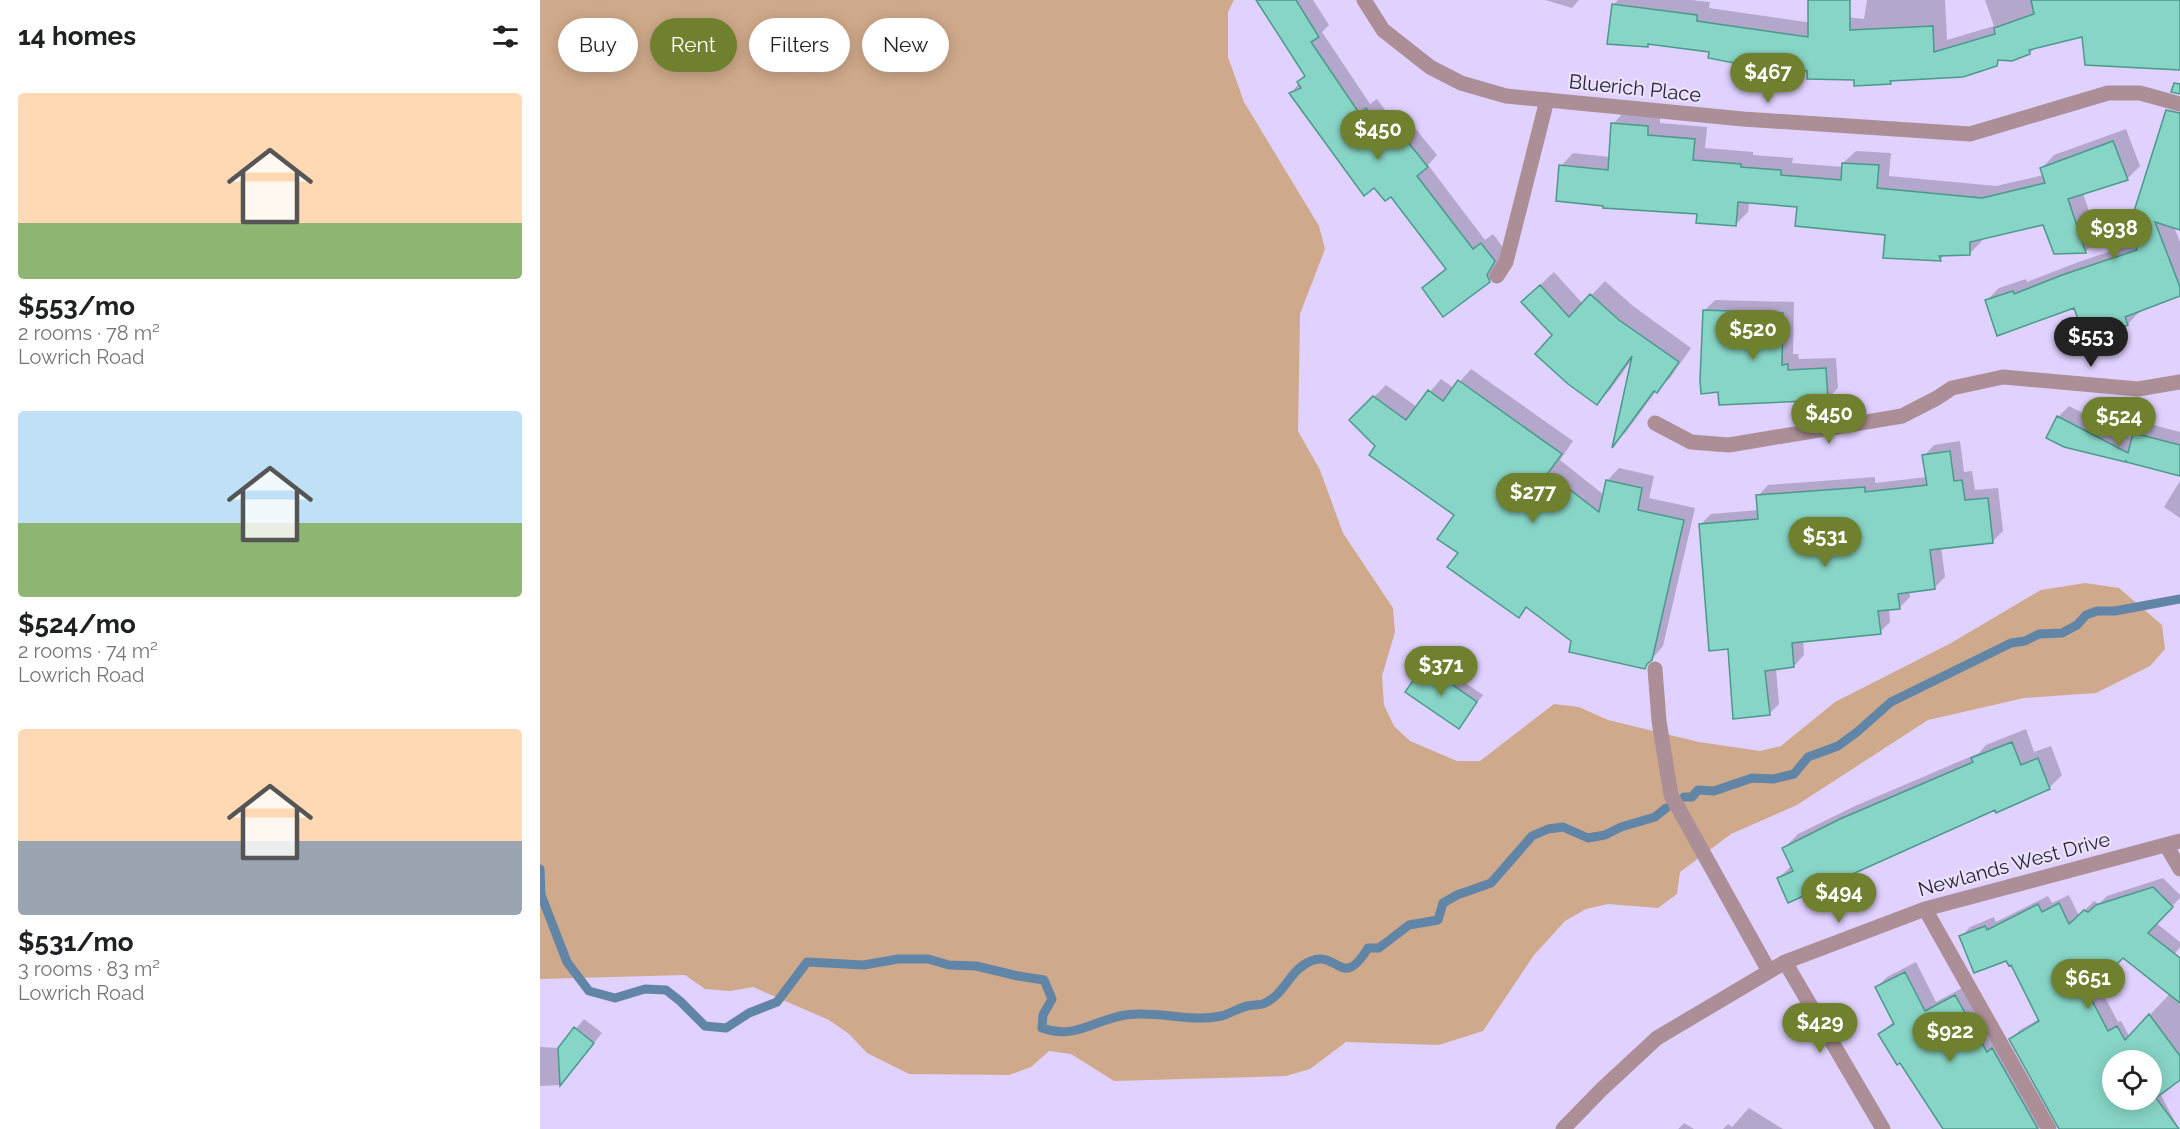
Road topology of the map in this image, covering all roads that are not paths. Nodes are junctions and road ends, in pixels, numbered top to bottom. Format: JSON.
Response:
{"nodes":[{"id":1,"x":1364,"y":0,"type":"edge"},
{"id":2,"x":1547,"y":100,"type":"junction"},
{"id":3,"x":2180,"y":104,"type":"edge"},
{"id":4,"x":1497,"y":276,"type":"dead end"},
{"id":5,"x":2180,"y":382,"type":"edge"},
{"id":6,"x":1655,"y":423,"type":"dead end"},
{"id":7,"x":1655,"y":669,"type":"dead end"},
{"id":8,"x":2173,"y":843,"type":"edge"},
{"id":9,"x":2180,"y":869,"type":"edge"},
{"id":10,"x":1925,"y":909,"type":"junction"},
{"id":11,"x":1785,"y":962,"type":"junction"},
{"id":12,"x":1769,"y":971,"type":"junction"},
{"id":13,"x":1563,"y":1129,"type":"edge"},
{"id":14,"x":1883,"y":1129,"type":"edge"},
{"id":15,"x":2049,"y":1129,"type":"edge"}],
"edges":[{"from":1,"to":2,"type":"street","name":"Bluerich Place"},
{"from":2,"to":3,"type":"street","name":"Bluerich Place"},
{"from":2,"to":4,"type":"street"},
{"from":5,"to":6,"type":"street"},
{"from":7,"to":12,"type":"street"},
{"from":8,"to":9,"type":"street"},
{"from":8,"to":10,"type":"street","name":"Newlands West Drive"},
{"from":10,"to":11,"type":"street","name":"Newlands West Drive"},
{"from":10,"to":15,"type":"street"},
{"from":11,"to":12,"type":"street","name":"Newlands West Drive"},
{"from":11,"to":14,"type":"street"},
{"from":12,"to":13,"type":"street","name":"Newlands West Drive"}]}
